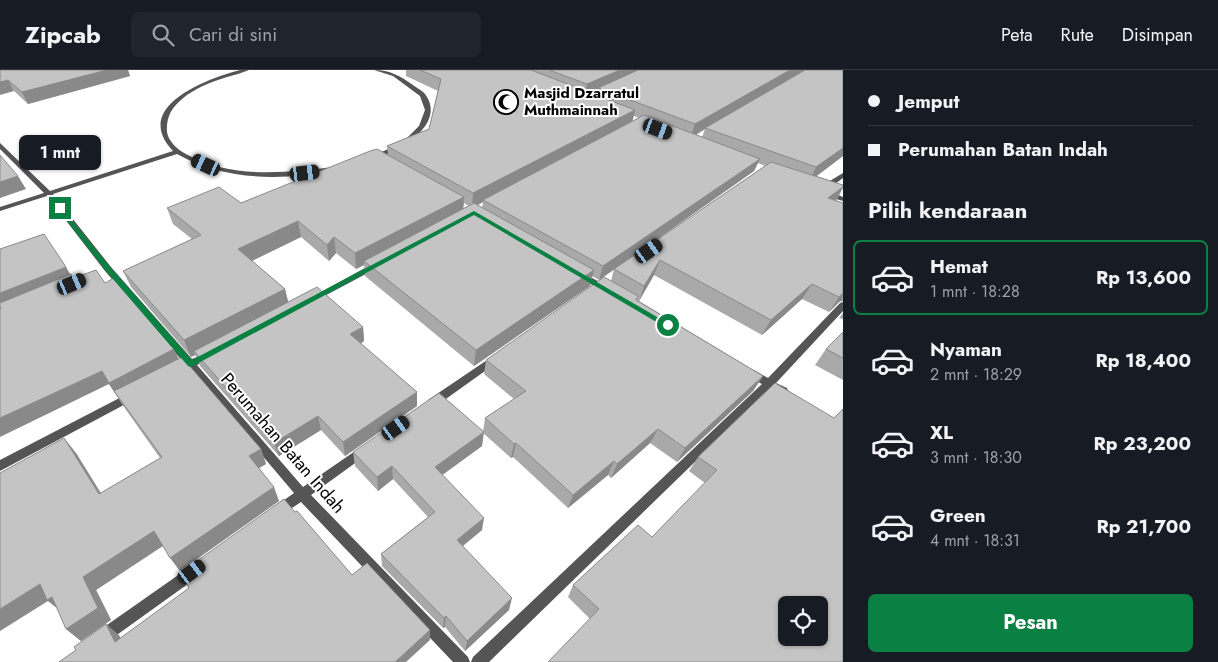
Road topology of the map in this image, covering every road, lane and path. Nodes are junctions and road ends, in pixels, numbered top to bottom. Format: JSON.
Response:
{"nodes":[{"id":1,"x":246,"y":70,"type":"edge"},
{"id":2,"x":377,"y":70,"type":"edge"},
{"id":3,"x":227,"y":72,"type":"edge"},
{"id":4,"x":403,"y":73,"type":"dead end"},
{"id":5,"x":395,"y":75,"type":"junction"},
{"id":6,"x":0,"y":145,"type":"edge"},
{"id":7,"x":178,"y":152,"type":"junction"},
{"id":8,"x":376,"y":160,"type":"edge"},
{"id":9,"x":344,"y":167,"type":"edge"},
{"id":10,"x":843,"y":175,"type":"edge"},
{"id":11,"x":812,"y":188,"type":"edge"},
{"id":12,"x":820,"y":191,"type":"junction"},
{"id":13,"x":48,"y":193,"type":"junction"},
{"id":14,"x":843,"y":199,"type":"edge"},
{"id":15,"x":0,"y":209,"type":"edge"},
{"id":16,"x":388,"y":258,"type":"edge"},
{"id":17,"x":574,"y":271,"type":"edge"},
{"id":18,"x":617,"y":295,"type":"edge"},
{"id":19,"x":303,"y":304,"type":"edge"},
{"id":20,"x":843,"y":305,"type":"edge"},
{"id":21,"x":217,"y":350,"type":"edge"},
{"id":22,"x":503,"y":353,"type":"edge"},
{"id":23,"x":191,"y":364,"type":"junction"},
{"id":24,"x":744,"y":369,"type":"edge"},
{"id":25,"x":165,"y":378,"type":"edge"},
{"id":26,"x":769,"y":384,"type":"junction"},
{"id":27,"x":139,"y":392,"type":"edge"},
{"id":28,"x":794,"y":397,"type":"edge"},
{"id":29,"x":423,"y":409,"type":"edge"},
{"id":30,"x":374,"y":443,"type":"edge"},
{"id":31,"x":0,"y":466,"type":"edge"},
{"id":32,"x":302,"y":494,"type":"junction"},
{"id":33,"x":269,"y":517,"type":"edge"},
{"id":34,"x":204,"y":564,"type":"edge"},
{"id":35,"x":91,"y":645,"type":"edge"},
{"id":36,"x":463,"y":662,"type":"edge"},
{"id":37,"x":478,"y":662,"type":"edge"}],
"edges":[{"from":1,"to":3,"type":"street"},
{"from":2,"to":5,"type":"street"},
{"from":3,"to":7,"type":"street"},
{"from":4,"to":5,"type":"street"},
{"from":5,"to":8,"type":"street"},
{"from":6,"to":13,"type":"street","name":"Perumahan Batan Indah"},
{"from":7,"to":9,"type":"street"},
{"from":7,"to":13,"type":"street"},
{"from":10,"to":12,"type":"street"},
{"from":11,"to":12,"type":"street"},
{"from":12,"to":14,"type":"street"},
{"from":13,"to":15,"type":"street"},
{"from":13,"to":23,"type":"street","name":"Perumahan Batan Indah"},
{"from":16,"to":19,"type":"street"},
{"from":17,"to":18,"type":"street"},
{"from":20,"to":26,"type":"street"},
{"from":21,"to":23,"type":"street"},
{"from":22,"to":29,"type":"street"},
{"from":23,"to":25,"type":"street"},
{"from":23,"to":32,"type":"street","name":"Perumahan Batan Indah"},
{"from":24,"to":26,"type":"street"},
{"from":26,"to":28,"type":"street"},
{"from":26,"to":37,"type":"street"},
{"from":27,"to":31,"type":"street"},
{"from":30,"to":32,"type":"street"},
{"from":32,"to":33,"type":"street"},
{"from":32,"to":36,"type":"street","name":"Perumahan Batan Indah"},
{"from":34,"to":35,"type":"street"}]}
